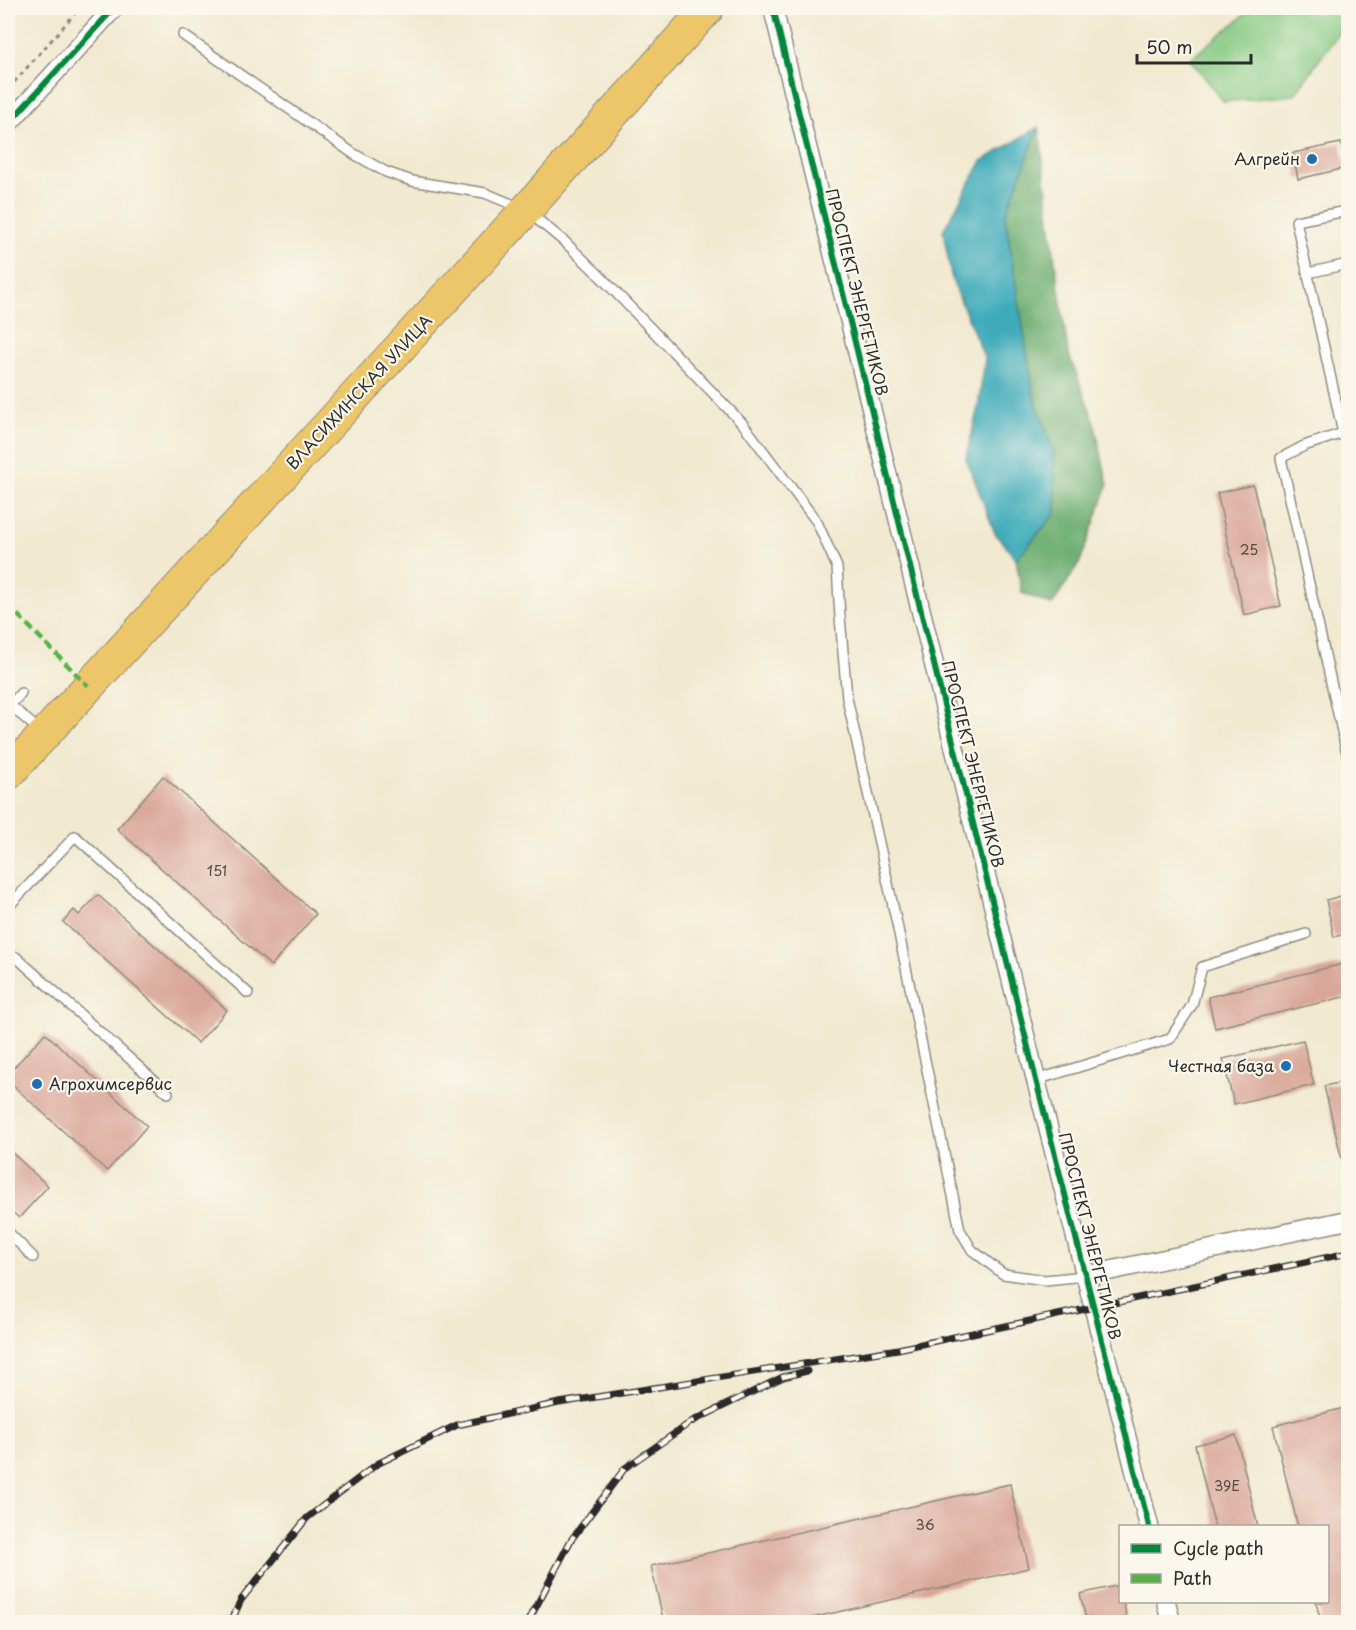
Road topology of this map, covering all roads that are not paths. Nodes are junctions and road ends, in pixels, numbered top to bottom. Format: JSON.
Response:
{"nodes":[{"id":1,"x":114,"y":8,"type":"edge"},
{"id":2,"x":708,"y":8,"type":"edge"},
{"id":3,"x":773,"y":8,"type":"edge"},
{"id":4,"x":183,"y":35,"type":"dead end"},
{"id":5,"x":8,"y":124,"type":"edge"},
{"id":6,"x":526,"y":210,"type":"junction"},
{"id":7,"x":1341,"y":212,"type":"dead end"},
{"id":8,"x":1348,"y":264,"type":"edge"},
{"id":9,"x":1308,"y":273,"type":"junction"},
{"id":10,"x":1346,"y":435,"type":"edge"},
{"id":11,"x":21,"y":693,"type":"dead end"},
{"id":12,"x":9,"y":707,"type":"edge"},
{"id":13,"x":1348,"y":707,"type":"edge"},
{"id":14,"x":1338,"y":710,"type":"junction"},
{"id":15,"x":43,"y":735,"type":"junction"},
{"id":16,"x":1348,"y":758,"type":"edge"},
{"id":17,"x":8,"y":774,"type":"edge"},
{"id":18,"x":8,"y":907,"type":"edge"},
{"id":19,"x":1306,"y":934,"type":"dead end"},
{"id":20,"x":8,"y":954,"type":"edge"},
{"id":21,"x":248,"y":993,"type":"dead end"},
{"id":22,"x":1036,"y":1080,"type":"junction"},
{"id":23,"x":168,"y":1093,"type":"dead end"},
{"id":24,"x":1348,"y":1220,"type":"edge"},
{"id":25,"x":8,"y":1233,"type":"edge"},
{"id":26,"x":33,"y":1257,"type":"dead end"},
{"id":27,"x":1085,"y":1276,"type":"junction"},
{"id":28,"x":1148,"y":1525,"type":"edge"},
{"id":29,"x":1166,"y":1603,"type":"edge"},
{"id":30,"x":1171,"y":1623,"type":"edge"}],
"edges":[{"from":1,"to":5,"type":"street"},
{"from":2,"to":6,"type":"highway","name":"ВЛАСИХИНСКАЯ УЛИЦА"},
{"from":3,"to":22,"type":"street","name":"ПРОСПЕКТ ЭНЕРГЕТИКОВ"},
{"from":4,"to":6,"type":"lane"},
{"from":6,"to":15,"type":"highway","name":"ВЛАСИХИНСКАЯ УЛИЦА"},
{"from":6,"to":27,"type":"lane"},
{"from":7,"to":9,"type":"lane"},
{"from":8,"to":9,"type":"lane"},
{"from":9,"to":10,"type":"lane"},
{"from":10,"to":14,"type":"lane"},
{"from":11,"to":12,"type":"lane"},
{"from":12,"to":15,"type":"lane"},
{"from":13,"to":14,"type":"lane"},
{"from":14,"to":16,"type":"lane"},
{"from":15,"to":17,"type":"highway","name":"ВЛАСИХИНСКАЯ УЛИЦА"},
{"from":18,"to":21,"type":"lane"},
{"from":19,"to":22,"type":"lane"},
{"from":20,"to":23,"type":"lane"},
{"from":22,"to":27,"type":"street","name":"ПРОСПЕКТ ЭНЕРГЕТИКОВ"},
{"from":24,"to":27,"type":"street","name":"ПРОСПЕКТ ЭНЕРГЕТИКОВ"},
{"from":25,"to":26,"type":"lane"},
{"from":27,"to":28,"type":"street","name":"ПРОСПЕКТ ЭНЕРГЕТИКОВ"},
{"from":29,"to":30,"type":"street"}]}
